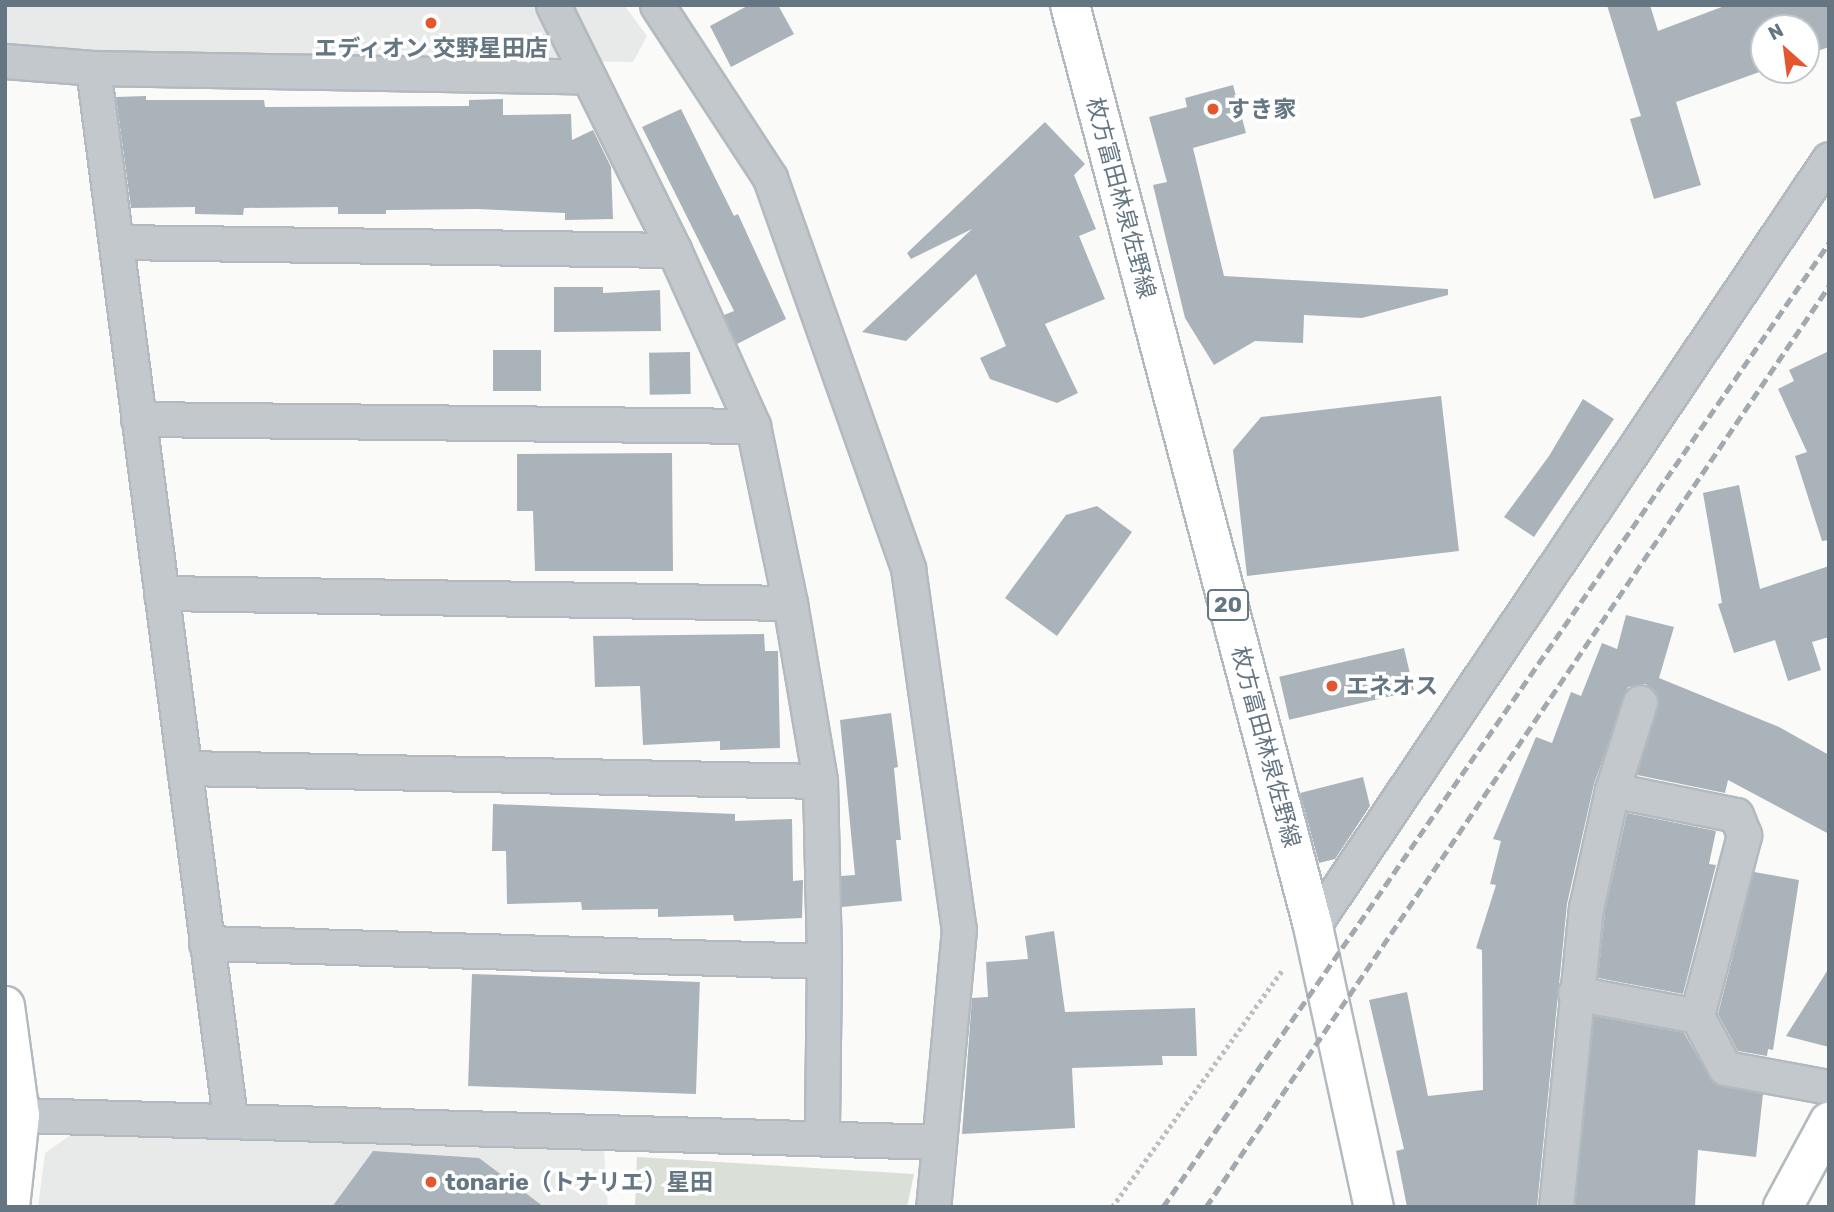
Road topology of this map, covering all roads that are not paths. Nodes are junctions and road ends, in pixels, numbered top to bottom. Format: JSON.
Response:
{"nodes":[{"id":1,"x":553,"y":5,"type":"edge"},
{"id":2,"x":657,"y":5,"type":"edge"},
{"id":3,"x":1070,"y":5,"type":"edge"},
{"id":4,"x":5,"y":61,"type":"edge"},
{"id":5,"x":93,"y":68,"type":"junction"},
{"id":6,"x":585,"y":77,"type":"junction"},
{"id":7,"x":1829,"y":159,"type":"edge"},
{"id":8,"x":116,"y":242,"type":"junction"},
{"id":9,"x":674,"y":250,"type":"junction"},
{"id":10,"x":138,"y":419,"type":"junction"},
{"id":11,"x":753,"y":426,"type":"junction"},
{"id":12,"x":161,"y":593,"type":"junction"},
{"id":13,"x":790,"y":603,"type":"junction"},
{"id":14,"x":1640,"y":702,"type":"dead end"},
{"id":15,"x":184,"y":768,"type":"junction"},
{"id":16,"x":820,"y":781,"type":"junction"},
{"id":17,"x":1612,"y":790,"type":"junction"},
{"id":18,"x":1314,"y":926,"type":"junction"},
{"id":19,"x":206,"y":943,"type":"junction"},
{"id":20,"x":824,"y":961,"type":"junction"},
{"id":21,"x":1575,"y":993,"type":"junction"},
{"id":22,"x":5,"y":1006,"type":"edge"},
{"id":23,"x":1697,"y":1017,"type":"junction"},
{"id":24,"x":1829,"y":1087,"type":"edge"},
{"id":25,"x":20,"y":1115,"type":"junction"},
{"id":26,"x":230,"y":1119,"type":"junction"},
{"id":27,"x":1829,"y":1122,"type":"edge"},
{"id":28,"x":822,"y":1137,"type":"junction"},
{"id":29,"x":939,"y":1142,"type":"junction"},
{"id":30,"x":10,"y":1207,"type":"edge"},
{"id":31,"x":933,"y":1207,"type":"edge"},
{"id":32,"x":1374,"y":1207,"type":"edge"},
{"id":33,"x":1556,"y":1207,"type":"edge"},
{"id":34,"x":1783,"y":1207,"type":"edge"}],
"edges":[{"from":1,"to":6,"type":"street"},
{"from":2,"to":29,"type":"street"},
{"from":3,"to":18,"type":"main road","name":"枚方富田林泉佐野線","number":"20"},
{"from":4,"to":5,"type":"street"},
{"from":5,"to":6,"type":"street"},
{"from":5,"to":8,"type":"street"},
{"from":6,"to":9,"type":"street"},
{"from":7,"to":18,"type":"street"},
{"from":8,"to":9,"type":"street"},
{"from":8,"to":10,"type":"street"},
{"from":9,"to":11,"type":"street"},
{"from":10,"to":11,"type":"street"},
{"from":10,"to":12,"type":"street"},
{"from":11,"to":13,"type":"street"},
{"from":12,"to":13,"type":"street"},
{"from":12,"to":15,"type":"street"},
{"from":13,"to":16,"type":"street"},
{"from":14,"to":17,"type":"street"},
{"from":15,"to":16,"type":"street"},
{"from":15,"to":19,"type":"street"},
{"from":16,"to":20,"type":"street"},
{"from":17,"to":21,"type":"street"},
{"from":17,"to":23,"type":"street"},
{"from":18,"to":32,"type":"main road","name":"枚方富田林泉佐野線","number":"20"},
{"from":19,"to":20,"type":"street"},
{"from":19,"to":26,"type":"street"},
{"from":20,"to":28,"type":"street"},
{"from":21,"to":23,"type":"street"},
{"from":21,"to":33,"type":"street"},
{"from":22,"to":25,"type":"main road"},
{"from":23,"to":24,"type":"street"},
{"from":25,"to":26,"type":"street"},
{"from":25,"to":30,"type":"main road"},
{"from":26,"to":28,"type":"street"},
{"from":27,"to":34,"type":"main road"},
{"from":28,"to":29,"type":"street"},
{"from":29,"to":31,"type":"street"}]}
